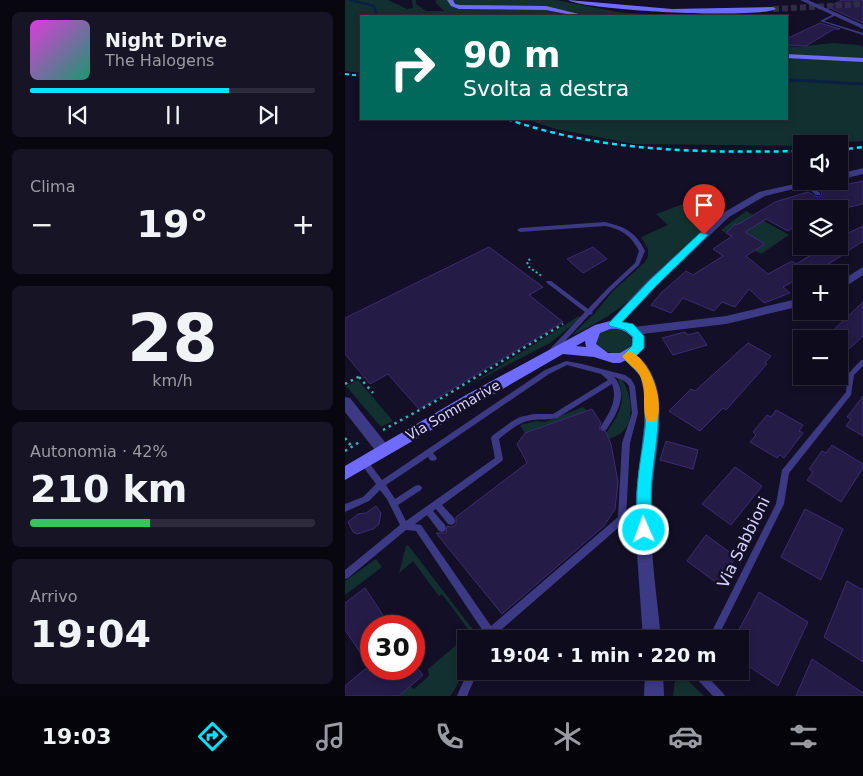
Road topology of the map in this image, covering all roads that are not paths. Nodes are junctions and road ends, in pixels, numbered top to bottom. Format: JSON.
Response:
{"nodes":[{"id":1,"x":450,"y":0,"type":"edge"},
{"id":2,"x":571,"y":0,"type":"edge"},
{"id":3,"x":803,"y":0,"type":"edge"},
{"id":4,"x":773,"y":9,"type":"tunnel mouth"},
{"id":5,"x":579,"y":15,"type":"edge"},
{"id":6,"x":835,"y":15,"type":"junction"},
{"id":7,"x":863,"y":27,"type":"edge"},
{"id":8,"x":863,"y":34,"type":"edge"},
{"id":9,"x":788,"y":56,"type":"edge"},
{"id":10,"x":863,"y":60,"type":"edge"},
{"id":11,"x":863,"y":171,"type":"edge"},
{"id":12,"x":848,"y":175,"type":"edge"},
{"id":13,"x":793,"y":187,"type":"edge"},
{"id":14,"x":813,"y":190,"type":"edge"},
{"id":15,"x":818,"y":194,"type":"dead end"},
{"id":16,"x":520,"y":230,"type":"dead end"},
{"id":17,"x":863,"y":270,"type":"edge"},
{"id":18,"x":848,"y":281,"type":"edge"},
{"id":19,"x":549,"y":282,"type":"road end"},
{"id":20,"x":793,"y":304,"type":"edge"},
{"id":21,"x":590,"y":313,"type":"junction"},
{"id":22,"x":614,"y":324,"type":"junction"},
{"id":23,"x":634,"y":331,"type":"junction"},
{"id":24,"x":594,"y":332,"type":"junction"},
{"id":25,"x":562,"y":349,"type":"junction"},
{"id":26,"x":597,"y":353,"type":"junction"},
{"id":27,"x":546,"y":356,"type":"junction"},
{"id":28,"x":628,"y":356,"type":"junction"},
{"id":29,"x":863,"y":362,"type":"edge"},
{"id":30,"x":603,"y":371,"type":"junction"},
{"id":31,"x":613,"y":380,"type":"junction"},
{"id":32,"x":345,"y":402,"type":"edge"},
{"id":33,"x":604,"y":428,"type":"dead end"},
{"id":34,"x":383,"y":450,"type":"junction"},
{"id":35,"x":364,"y":462,"type":"junction"},
{"id":36,"x":345,"y":474,"type":"edge"},
{"id":37,"x":380,"y":485,"type":"junction"},
{"id":38,"x":418,"y":488,"type":"dead end"},
{"id":39,"x":394,"y":504,"type":"junction"},
{"id":40,"x":437,"y":504,"type":"junction"},
{"id":41,"x":345,"y":508,"type":"edge"},
{"id":42,"x":428,"y":511,"type":"junction"},
{"id":43,"x":451,"y":521,"type":"dead end"},
{"id":44,"x":405,"y":526,"type":"junction"},
{"id":45,"x":442,"y":528,"type":"dead end"},
{"id":46,"x":345,"y":575,"type":"edge"},
{"id":47,"x":485,"y":630,"type":"edge"},
{"id":48,"x":496,"y":630,"type":"edge"},
{"id":49,"x":651,"y":630,"type":"edge"},
{"id":50,"x":716,"y":630,"type":"edge"},
{"id":51,"x":469,"y":680,"type":"edge"},
{"id":52,"x":654,"y":680,"type":"edge"},
{"id":53,"x":704,"y":680,"type":"edge"},
{"id":54,"x":463,"y":696,"type":"edge"},
{"id":55,"x":654,"y":696,"type":"edge"},
{"id":56,"x":720,"y":696,"type":"edge"}],
"edges":[{"from":1,"to":5,"type":"main road"},
{"from":2,"to":4,"type":"main road"},
{"from":3,"to":6,"type":"street"},
{"from":6,"to":7,"type":"street"},
{"from":6,"to":8,"type":"lane"},
{"from":9,"to":10,"type":"main road"},
{"from":11,"to":12,"type":"street"},
{"from":13,"to":22,"type":"street"},
{"from":14,"to":15,"type":"lane"},
{"from":16,"to":21,"type":"lane"},
{"from":17,"to":18,"type":"street"},
{"from":19,"to":21,"type":"lane"},
{"from":20,"to":23,"type":"street"},
{"from":21,"to":27,"type":"lane"},
{"from":22,"to":23,"type":"main road"},
{"from":22,"to":24,"type":"main road"},
{"from":23,"to":28,"type":"main road"},
{"from":24,"to":25,"type":"main road","name":"Via Sommarive"},
{"from":24,"to":26,"type":"main road"},
{"from":25,"to":26,"type":"main road"},
{"from":25,"to":27,"type":"main road","name":"Via Sommarive"},
{"from":26,"to":28,"type":"main road"},
{"from":27,"to":34,"type":"main road","name":"Via Sommarive"},
{"from":28,"to":49,"type":"street"},
{"from":29,"to":50,"type":"lane","name":"Via Sabbioni"},
{"from":30,"to":31,"type":"lane"},
{"from":30,"to":37,"type":"lane"},
{"from":30,"to":48,"type":"lane"},
{"from":31,"to":33,"type":"lane"},
{"from":31,"to":40,"type":"lane"},
{"from":32,"to":34,"type":"street"},
{"from":34,"to":35,"type":"main road","name":"Via Sommarive"},
{"from":35,"to":36,"type":"main road","name":"Via Sommarive"},
{"from":35,"to":37,"type":"lane"},
{"from":37,"to":39,"type":"lane"},
{"from":37,"to":41,"type":"lane"},
{"from":38,"to":39,"type":"lane"},
{"from":39,"to":44,"type":"lane"},
{"from":40,"to":42,"type":"lane"},
{"from":40,"to":43,"type":"lane"},
{"from":42,"to":44,"type":"lane"},
{"from":42,"to":45,"type":"lane"},
{"from":44,"to":46,"type":"lane"},
{"from":44,"to":47,"type":"lane"},
{"from":51,"to":54,"type":"lane"},
{"from":52,"to":55,"type":"street"},
{"from":53,"to":56,"type":"lane"}]}
